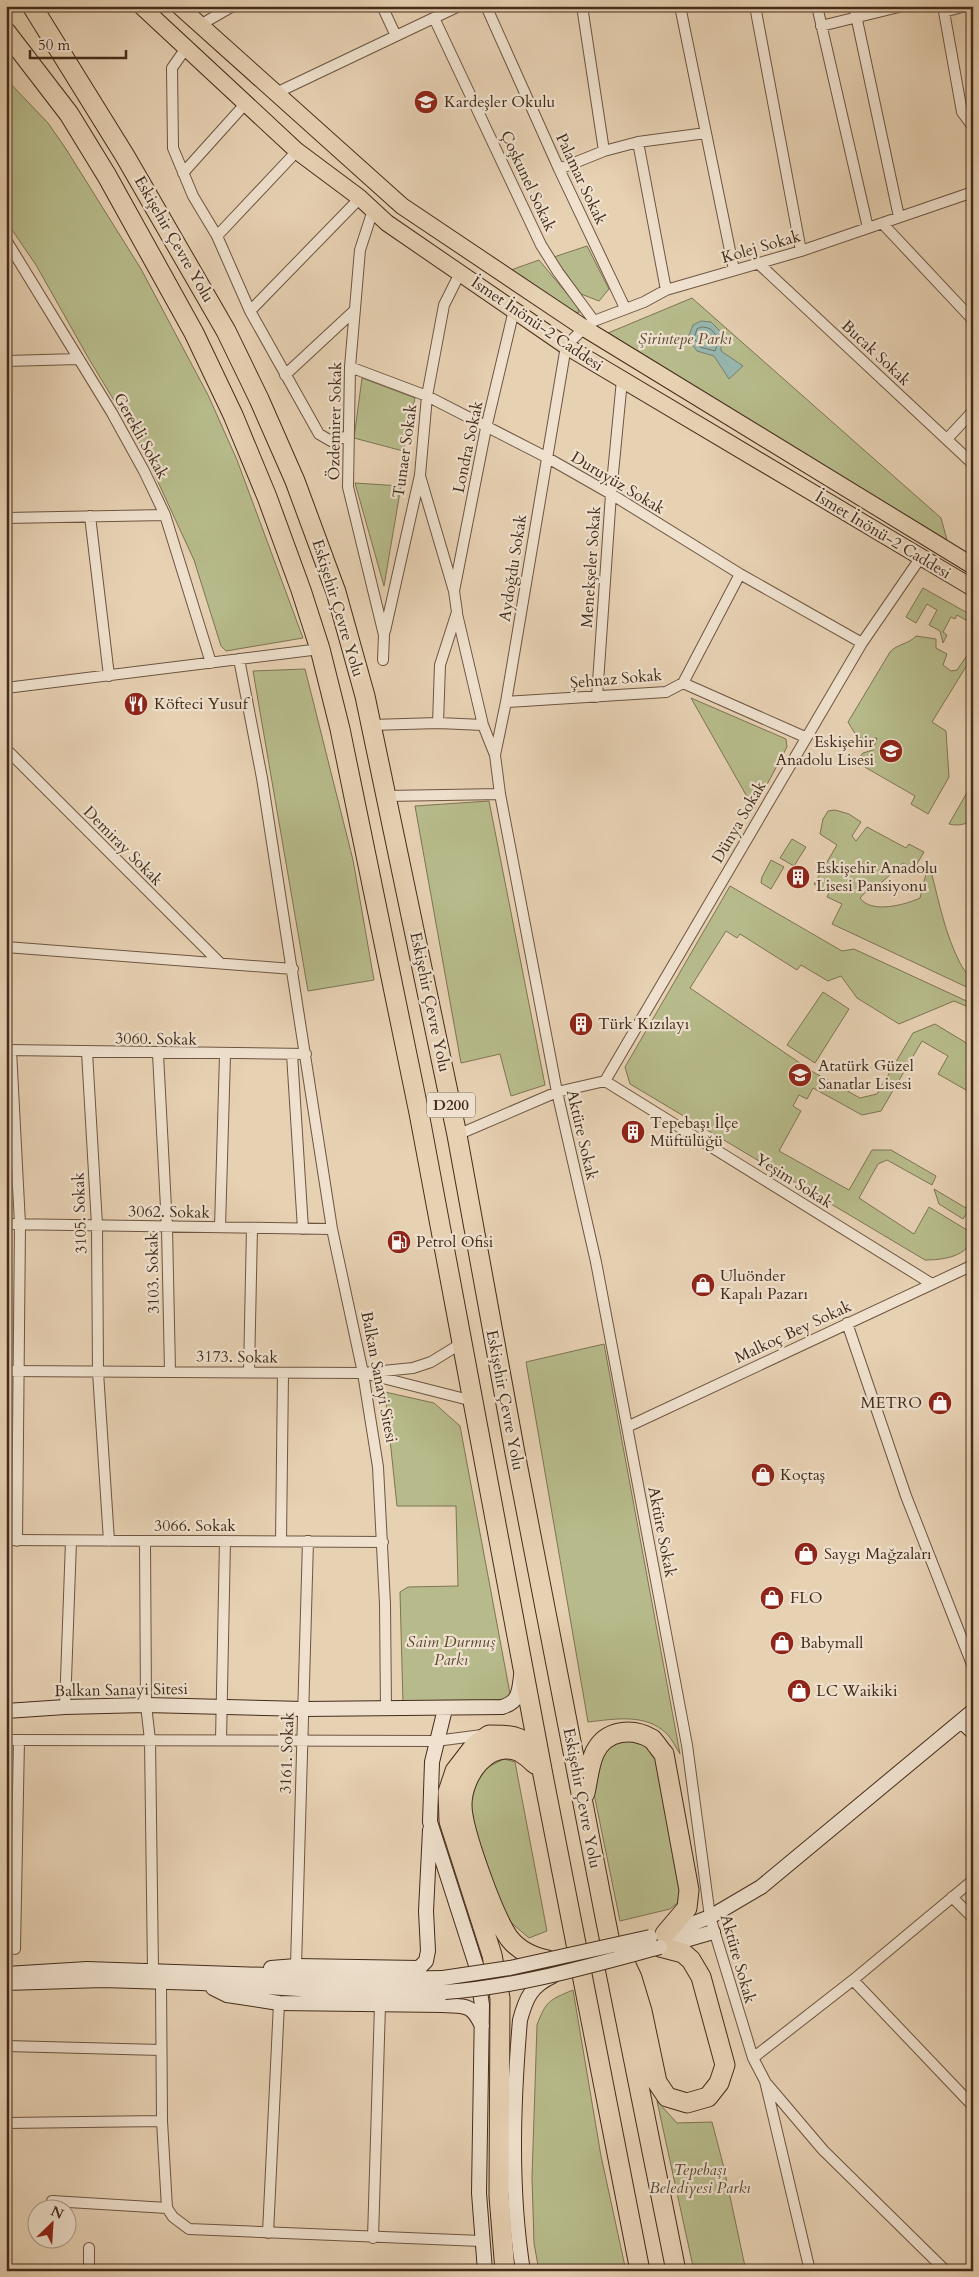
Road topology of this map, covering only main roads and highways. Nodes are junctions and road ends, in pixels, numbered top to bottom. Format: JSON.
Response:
{"nodes":[{"id":1,"x":141,"y":6,"type":"edge"},
{"id":2,"x":179,"y":6,"type":"edge"},
{"id":3,"x":37,"y":11,"type":"edge"},
{"id":4,"x":6,"y":32,"type":"edge"},
{"id":5,"x":6,"y":47,"type":"edge"},
{"id":6,"x":54,"y":93,"type":"junction"},
{"id":7,"x":973,"y":566,"type":"edge"},
{"id":8,"x":973,"y":588,"type":"edge"},
{"id":9,"x":544,"y":1775,"type":"junction"},
{"id":10,"x":584,"y":1802,"type":"junction"},
{"id":11,"x":606,"y":1922,"type":"junction"},
{"id":12,"x":552,"y":1967,"type":"road end"},
{"id":13,"x":504,"y":2271,"type":"edge"},
{"id":14,"x":640,"y":2271,"type":"edge"},
{"id":15,"x":676,"y":2271,"type":"edge"}],
"edges":[{"from":1,"to":8,"type":"main road","name":"İsmet İnönü-2 Caddesi"},
{"from":2,"to":7,"type":"main road","name":"İsmet İnönü-2 Caddesi"},
{"from":3,"to":10,"type":"highway","name":"Eskişehir Çevre Yolu","number":"D200"},
{"from":4,"to":6,"type":"highway","name":"Eskişehir Çevre Yolu","number":"D200"},
{"from":5,"to":6,"type":"highway"},
{"from":6,"to":9,"type":"highway","name":"Eskişehir Çevre Yolu","number":"D200"},
{"from":9,"to":12,"type":"highway"},
{"from":9,"to":13,"type":"highway"},
{"from":9,"to":14,"type":"highway","name":"Eskişehir Çevre Yolu","number":"D200"},
{"from":10,"to":11,"type":"highway","name":"Eskişehir Çevre Yolu","number":"D200"},
{"from":10,"to":11,"type":"highway"},
{"from":11,"to":15,"type":"highway","name":"Eskişehir Çevre Yolu","number":"D200"}]}
